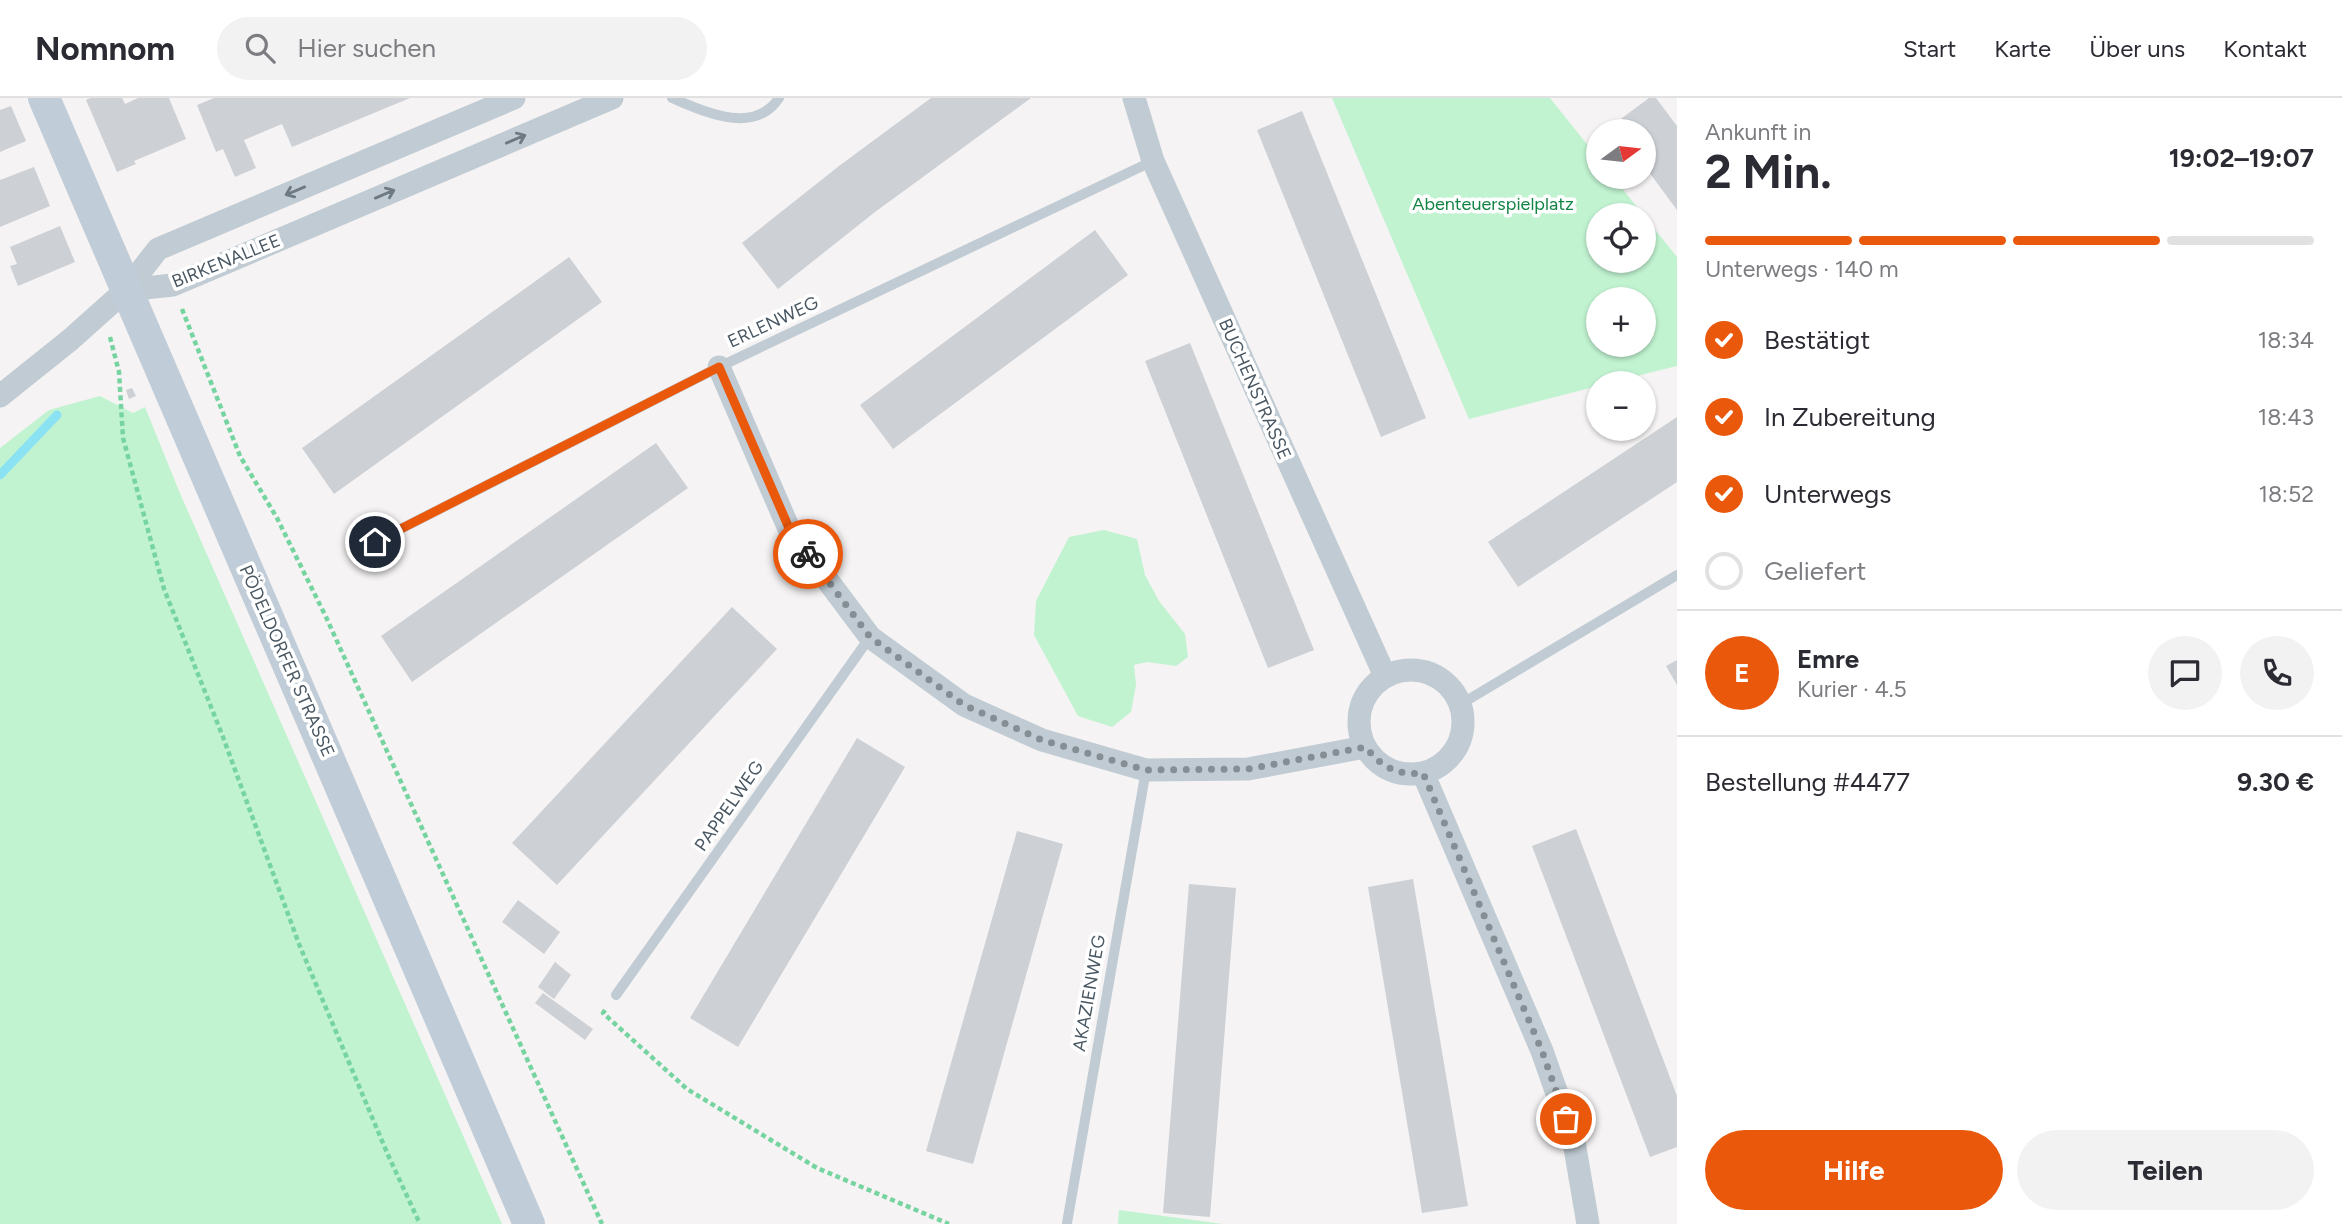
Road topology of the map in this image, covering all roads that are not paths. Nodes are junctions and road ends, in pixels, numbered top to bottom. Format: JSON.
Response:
{"nodes":[{"id":1,"x":44,"y":98,"type":"edge"},
{"id":2,"x":514,"y":98,"type":"edge"},
{"id":3,"x":612,"y":98,"type":"edge"},
{"id":4,"x":672,"y":98,"type":"edge"},
{"id":5,"x":779,"y":98,"type":"edge"},
{"id":6,"x":1134,"y":98,"type":"edge"},
{"id":7,"x":572,"y":106,"type":"edge"},
{"id":8,"x":1153,"y":161,"type":"junction"},
{"id":9,"x":114,"y":300,"type":"junction"},
{"id":10,"x":719,"y":367,"type":"junction"},
{"id":11,"x":0,"y":396,"type":"edge"},
{"id":12,"x":375,"y":542,"type":"dead end"},
{"id":13,"x":1677,"y":575,"type":"edge"},
{"id":14,"x":870,"y":637,"type":"junction"},
{"id":15,"x":1385,"y":676,"type":"junction"},
{"id":16,"x":1461,"y":705,"type":"junction"},
{"id":17,"x":1366,"y":747,"type":"junction"},
{"id":18,"x":1146,"y":770,"type":"junction"},
{"id":19,"x":1423,"y":773,"type":"junction"},
{"id":20,"x":615,"y":995,"type":"road end"},
{"id":21,"x":1067,"y":1223,"type":"edge"},
{"id":22,"x":529,"y":1224,"type":"edge"},
{"id":23,"x":1588,"y":1224,"type":"edge"}],
"edges":[{"from":1,"to":9,"type":"main road","name":"PÖDELDORFER STRASSE"},
{"from":2,"to":9,"type":"street","name":"BIRKENALLEE","one_way":true},
{"from":3,"to":7,"type":"street","name":"BIRKENALLEE"},
{"from":4,"to":5,"type":"lane"},
{"from":6,"to":8,"type":"street","name":"BUCHENSTRASSE"},
{"from":9,"to":7,"type":"street","name":"BIRKENALLEE","one_way":true},
{"from":8,"to":10,"type":"lane","name":"ERLENWEG"},
{"from":8,"to":15,"type":"street","name":"BUCHENSTRASSE"},
{"from":9,"to":11,"type":"street"},
{"from":9,"to":22,"type":"main road","name":"PÖDELDORFER STRASSE"},
{"from":10,"to":12,"type":"lane","name":"ERLENWEG"},
{"from":10,"to":14,"type":"street"},
{"from":13,"to":16,"type":"lane"},
{"from":14,"to":18,"type":"street"},
{"from":14,"to":20,"type":"lane","name":"PAPPELWEG"},
{"from":15,"to":16,"type":"street"},
{"from":15,"to":17,"type":"street"},
{"from":16,"to":19,"type":"street"},
{"from":17,"to":18,"type":"street"},
{"from":17,"to":19,"type":"street"},
{"from":18,"to":21,"type":"lane","name":"AKAZIENWEG"},
{"from":19,"to":23,"type":"street"}]}
